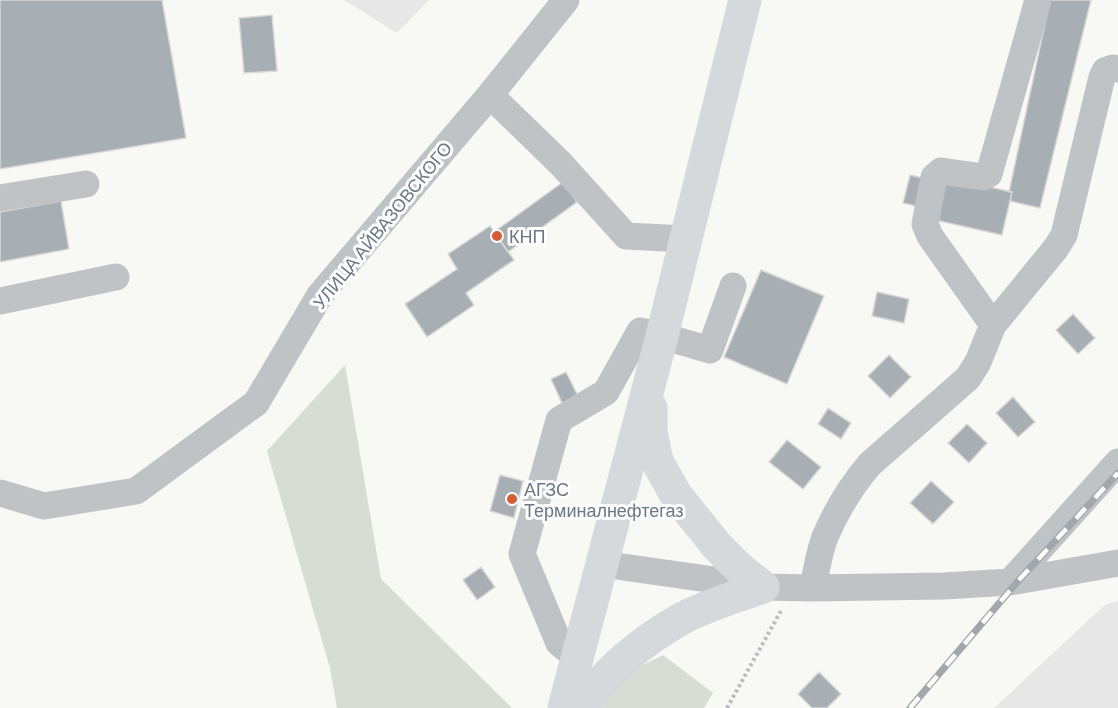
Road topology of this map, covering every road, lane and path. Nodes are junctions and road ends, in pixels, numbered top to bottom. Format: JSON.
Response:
{"nodes":[{"id":1,"x":566,"y":0,"type":"edge"},
{"id":2,"x":745,"y":0,"type":"edge"},
{"id":3,"x":1038,"y":0,"type":"edge"},
{"id":4,"x":1118,"y":69,"type":"edge"},
{"id":5,"x":490,"y":95,"type":"junction"},
{"id":6,"x":86,"y":184,"type":"dead end"},
{"id":7,"x":0,"y":198,"type":"edge"},
{"id":8,"x":686,"y":239,"type":"junction"},
{"id":9,"x":116,"y":277,"type":"dead end"},
{"id":10,"x":733,"y":286,"type":"dead end"},
{"id":11,"x":0,"y":301,"type":"edge"},
{"id":12,"x":993,"y":325,"type":"junction"},
{"id":13,"x":662,"y":336,"type":"junction"},
{"id":14,"x":651,"y":375,"type":"junction"},
{"id":15,"x":1118,"y":462,"type":"edge"},
{"id":16,"x":0,"y":493,"type":"edge"},
{"id":17,"x":1118,"y":563,"type":"edge"},
{"id":18,"x":602,"y":564,"type":"junction"},
{"id":19,"x":1010,"y":582,"type":"junction"},
{"id":20,"x":813,"y":588,"type":"junction"},
{"id":21,"x":774,"y":596,"type":"junction"},
{"id":22,"x":577,"y":658,"type":"junction"},
{"id":23,"x":564,"y":708,"type":"edge"},
{"id":24,"x":582,"y":708,"type":"edge"},
{"id":25,"x":727,"y":708,"type":"edge"}],
"edges":[{"from":1,"to":5,"type":"street","name":"УЛИЦА АЙВАЗОВСКОГО"},
{"from":2,"to":8,"type":"main road"},
{"from":3,"to":12,"type":"street"},
{"from":4,"to":12,"type":"street"},
{"from":5,"to":8,"type":"street"},
{"from":5,"to":16,"type":"street","name":"УЛИЦА АЙВАЗОВСКОГО"},
{"from":6,"to":7,"type":"street"},
{"from":8,"to":13,"type":"main road"},
{"from":9,"to":11,"type":"street"},
{"from":10,"to":13,"type":"street"},
{"from":12,"to":20,"type":"street"},
{"from":13,"to":14,"type":"main road"},
{"from":13,"to":22,"type":"street"},
{"from":14,"to":18,"type":"main road"},
{"from":14,"to":21,"type":"main road"},
{"from":15,"to":19,"type":"street"},
{"from":17,"to":19,"type":"street"},
{"from":18,"to":21,"type":"street"},
{"from":18,"to":22,"type":"main road"},
{"from":19,"to":20,"type":"street"},
{"from":20,"to":21,"type":"street"},
{"from":21,"to":24,"type":"main road"},
{"from":21,"to":25,"type":"path"},
{"from":22,"to":23,"type":"main road"}]}
